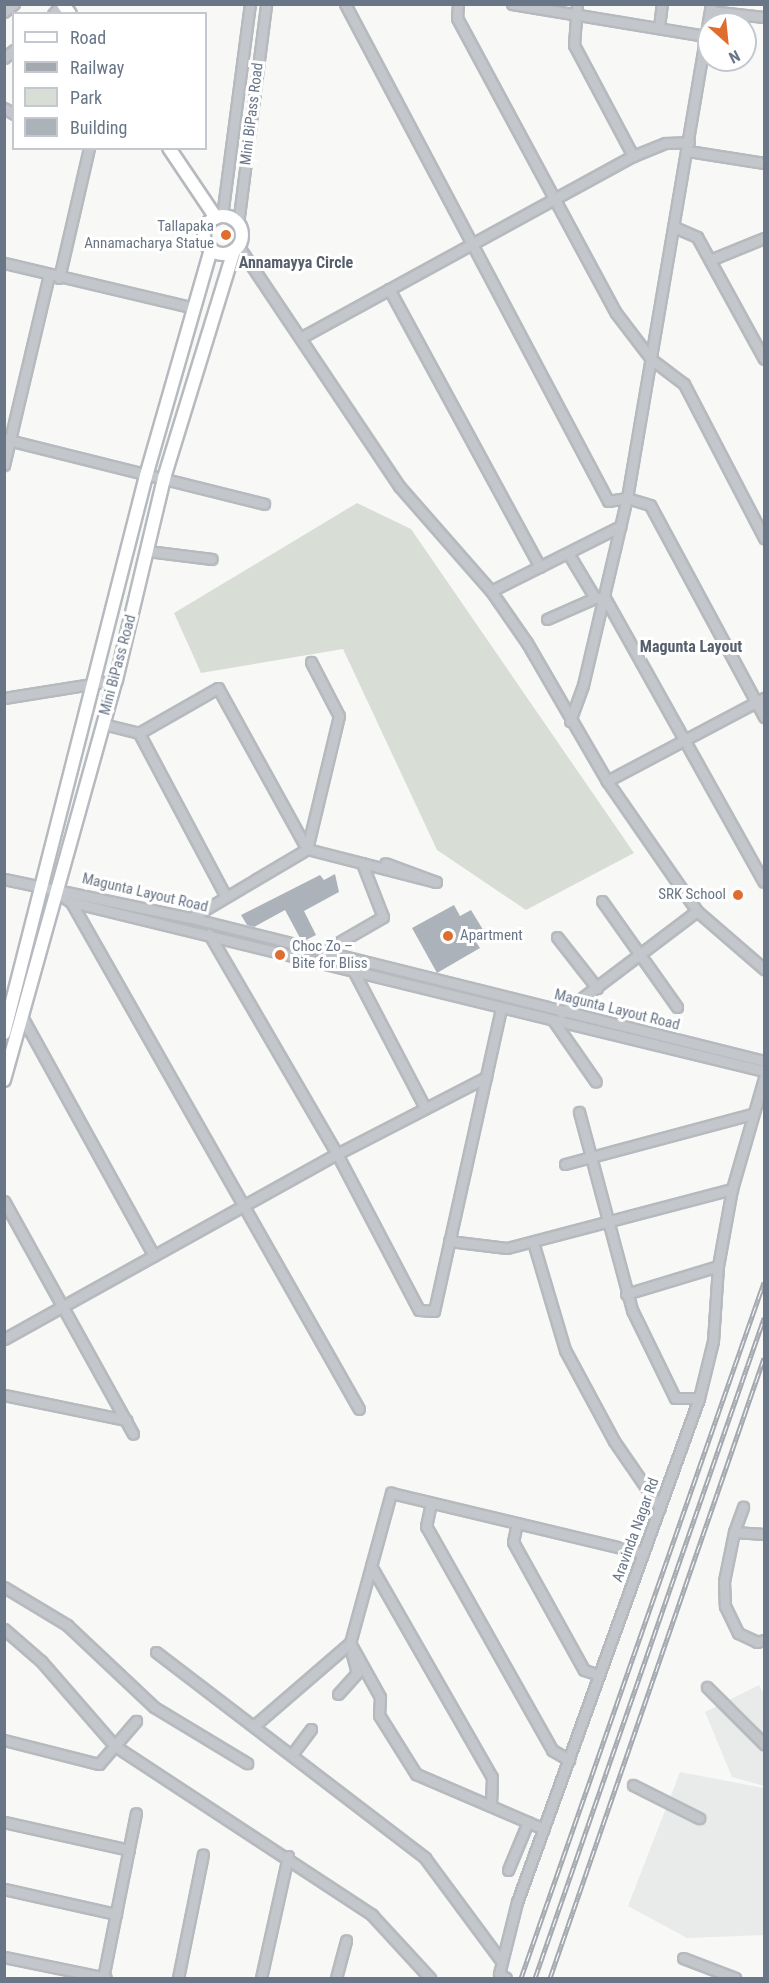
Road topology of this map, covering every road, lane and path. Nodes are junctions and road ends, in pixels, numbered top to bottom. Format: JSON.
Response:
{"nodes":[{"id":1,"x":14,"y":4,"type":"edge"},
{"id":2,"x":250,"y":4,"type":"edge"},
{"id":3,"x":266,"y":4,"type":"edge"},
{"id":4,"x":345,"y":4,"type":"edge"},
{"id":5,"x":458,"y":4,"type":"edge"},
{"id":6,"x":512,"y":4,"type":"edge"},
{"id":7,"x":662,"y":4,"type":"edge"},
{"id":8,"x":710,"y":8,"type":"edge"},
{"id":9,"x":575,"y":9,"type":"edge"},
{"id":10,"x":4,"y":12,"type":"edge"},
{"id":11,"x":765,"y":17,"type":"edge"},
{"id":12,"x":659,"y":27,"type":"junction"},
{"id":13,"x":697,"y":34,"type":"edge"},
{"id":14,"x":699,"y":72,"type":"edge"},
{"id":15,"x":688,"y":147,"type":"junction"},
{"id":16,"x":88,"y":150,"type":"edge"},
{"id":17,"x":170,"y":150,"type":"edge"},
{"id":18,"x":633,"y":156,"type":"junction"},
{"id":19,"x":765,"y":163,"type":"edge"},
{"id":20,"x":556,"y":198,"type":"junction"},
{"id":21,"x":219,"y":217,"type":"junction"},
{"id":22,"x":238,"y":224,"type":"junction"},
{"id":23,"x":674,"y":227,"type":"junction"},
{"id":24,"x":765,"y":238,"type":"edge"},
{"id":25,"x":470,"y":244,"type":"junction"},
{"id":26,"x":210,"y":249,"type":"junction"},
{"id":27,"x":236,"y":249,"type":"junction"},
{"id":28,"x":710,"y":260,"type":"junction"},
{"id":29,"x":4,"y":263,"type":"edge"},
{"id":30,"x":54,"y":277,"type":"junction"},
{"id":31,"x":389,"y":289,"type":"junction"},
{"id":32,"x":194,"y":308,"type":"junction"},
{"id":33,"x":303,"y":337,"type":"junction"},
{"id":34,"x":651,"y":359,"type":"junction"},
{"id":35,"x":765,"y":359,"type":"edge"},
{"id":36,"x":8,"y":440,"type":"edge"},
{"id":37,"x":4,"y":465,"type":"edge"},
{"id":38,"x":146,"y":476,"type":"junction"},
{"id":39,"x":164,"y":478,"type":"junction"},
{"id":40,"x":627,"y":498,"type":"junction"},
{"id":41,"x":264,"y":504,"type":"dead end"},
{"id":42,"x":621,"y":526,"type":"junction"},
{"id":43,"x":765,"y":538,"type":"edge"},
{"id":44,"x":147,"y":551,"type":"junction"},
{"id":45,"x":568,"y":553,"type":"junction"},
{"id":46,"x":212,"y":559,"type":"dead end"},
{"id":47,"x":540,"y":567,"type":"junction"},
{"id":48,"x":490,"y":591,"type":"junction"},
{"id":49,"x":594,"y":598,"type":"junction"},
{"id":50,"x":605,"y":598,"type":"junction"},
{"id":51,"x":547,"y":619,"type":"dead end"},
{"id":52,"x":311,"y":662,"type":"dead end"},
{"id":53,"x":116,"y":680,"type":"junction"},
{"id":54,"x":93,"y":682,"type":"junction"},
{"id":55,"x":4,"y":698,"type":"edge"},
{"id":56,"x":761,"y":700,"type":"edge"},
{"id":57,"x":765,"y":717,"type":"edge"},
{"id":58,"x":570,"y":721,"type":"junction"},
{"id":59,"x":103,"y":724,"type":"junction"},
{"id":60,"x":139,"y":733,"type":"junction"},
{"id":61,"x":686,"y":739,"type":"junction"},
{"id":62,"x":608,"y":781,"type":"junction"},
{"id":63,"x":307,"y":849,"type":"junction"},
{"id":64,"x":362,"y":863,"type":"junction"},
{"id":65,"x":385,"y":863,"type":"dead end"},
{"id":66,"x":4,"y":879,"type":"edge"},
{"id":67,"x":765,"y":882,"type":"edge"},
{"id":68,"x":42,"y":887,"type":"junction"},
{"id":69,"x":56,"y":891,"type":"junction"},
{"id":70,"x":225,"y":895,"type":"junction"},
{"id":71,"x":602,"y":901,"type":"dead end"},
{"id":72,"x":71,"y":902,"type":"junction"},
{"id":73,"x":697,"y":911,"type":"junction"},
{"id":74,"x":191,"y":918,"type":"junction"},
{"id":75,"x":209,"y":934,"type":"junction"},
{"id":76,"x":557,"y":937,"type":"dead end"},
{"id":77,"x":324,"y":951,"type":"junction"},
{"id":78,"x":640,"y":954,"type":"junction"},
{"id":79,"x":765,"y":969,"type":"edge"},
{"id":80,"x":353,"y":970,"type":"junction"},
{"id":81,"x":597,"y":988,"type":"junction"},
{"id":82,"x":677,"y":1007,"type":"dead end"},
{"id":83,"x":501,"y":1008,"type":"junction"},
{"id":84,"x":562,"y":1013,"type":"junction"},
{"id":85,"x":21,"y":1014,"type":"junction"},
{"id":86,"x":553,"y":1020,"type":"junction"},
{"id":87,"x":4,"y":1032,"type":"edge"},
{"id":88,"x":765,"y":1061,"type":"edge"},
{"id":89,"x":765,"y":1071,"type":"edge"},
{"id":90,"x":486,"y":1077,"type":"junction"},
{"id":91,"x":765,"y":1078,"type":"edge"},
{"id":92,"x":4,"y":1080,"type":"edge"},
{"id":93,"x":596,"y":1082,"type":"dead end"},
{"id":94,"x":425,"y":1108,"type":"junction"},
{"id":95,"x":579,"y":1112,"type":"dead end"},
{"id":96,"x":751,"y":1114,"type":"junction"},
{"id":97,"x":336,"y":1154,"type":"junction"},
{"id":98,"x":591,"y":1157,"type":"junction"},
{"id":99,"x":566,"y":1164,"type":"dead end"},
{"id":100,"x":732,"y":1189,"type":"junction"},
{"id":101,"x":4,"y":1201,"type":"edge"},
{"id":102,"x":244,"y":1205,"type":"junction"},
{"id":103,"x":606,"y":1222,"type":"junction"},
{"id":104,"x":449,"y":1241,"type":"junction"},
{"id":105,"x":533,"y":1242,"type":"junction"},
{"id":106,"x":154,"y":1256,"type":"junction"},
{"id":107,"x":718,"y":1266,"type":"junction"},
{"id":108,"x":626,"y":1294,"type":"junction"},
{"id":109,"x":64,"y":1306,"type":"junction"},
{"id":110,"x":4,"y":1339,"type":"edge"},
{"id":111,"x":4,"y":1395,"type":"edge"},
{"id":112,"x":699,"y":1398,"type":"junction"},
{"id":113,"x":359,"y":1409,"type":"dead end"},
{"id":114,"x":126,"y":1420,"type":"junction"},
{"id":115,"x":133,"y":1434,"type":"dead end"},
{"id":116,"x":431,"y":1503,"type":"junction"},
{"id":117,"x":743,"y":1507,"type":"dead end"},
{"id":118,"x":660,"y":1508,"type":"junction"},
{"id":119,"x":517,"y":1523,"type":"junction"},
{"id":120,"x":734,"y":1532,"type":"junction"},
{"id":121,"x":765,"y":1534,"type":"edge"},
{"id":122,"x":643,"y":1553,"type":"junction"},
{"id":123,"x":371,"y":1566,"type":"junction"},
{"id":124,"x":6,"y":1591,"type":"edge"},
{"id":125,"x":4,"y":1629,"type":"edge"},
{"id":126,"x":765,"y":1640,"type":"edge"},
{"id":127,"x":350,"y":1643,"type":"junction"},
{"id":128,"x":156,"y":1652,"type":"dead end"},
{"id":129,"x":599,"y":1676,"type":"junction"},
{"id":130,"x":707,"y":1687,"type":"dead end"},
{"id":131,"x":338,"y":1694,"type":"dead end"},
{"id":132,"x":136,"y":1721,"type":"dead end"},
{"id":133,"x":255,"y":1724,"type":"junction"},
{"id":134,"x":311,"y":1730,"type":"dead end"},
{"id":135,"x":4,"y":1740,"type":"edge"},
{"id":136,"x":765,"y":1744,"type":"edge"},
{"id":137,"x":115,"y":1746,"type":"junction"},
{"id":138,"x":292,"y":1753,"type":"junction"},
{"id":139,"x":569,"y":1760,"type":"junction"},
{"id":140,"x":247,"y":1763,"type":"dead end"},
{"id":141,"x":633,"y":1785,"type":"dead end"},
{"id":142,"x":491,"y":1806,"type":"junction"},
{"id":143,"x":136,"y":1813,"type":"dead end"},
{"id":144,"x":699,"y":1818,"type":"dead end"},
{"id":145,"x":4,"y":1822,"type":"edge"},
{"id":146,"x":528,"y":1822,"type":"junction"},
{"id":147,"x":544,"y":1829,"type":"junction"},
{"id":148,"x":129,"y":1850,"type":"junction"},
{"id":149,"x":203,"y":1854,"type":"dead end"},
{"id":150,"x":288,"y":1856,"type":"junction"},
{"id":151,"x":508,"y":1870,"type":"dead end"},
{"id":152,"x":4,"y":1889,"type":"edge"},
{"id":153,"x":116,"y":1914,"type":"junction"},
{"id":154,"x":346,"y":1940,"type":"dead end"},
{"id":155,"x":4,"y":1957,"type":"edge"},
{"id":156,"x":683,"y":1958,"type":"dead end"},
{"id":157,"x":502,"y":1962,"type":"junction"},
{"id":158,"x":500,"y":1977,"type":"edge"},
{"id":159,"x":104,"y":1978,"type":"edge"},
{"id":160,"x":178,"y":1978,"type":"edge"},
{"id":161,"x":261,"y":1978,"type":"edge"},
{"id":162,"x":336,"y":1978,"type":"edge"},
{"id":163,"x":430,"y":1978,"type":"edge"},
{"id":164,"x":733,"y":1978,"type":"edge"}],
"edges":[{"from":1,"to":10,"type":"street"},
{"from":2,"to":21,"type":"street"},
{"from":3,"to":22,"type":"street","name":"Mini BiPass Road"},
{"from":4,"to":25,"type":"street"},
{"from":5,"to":20,"type":"street"},
{"from":6,"to":9,"type":"street"},
{"from":7,"to":12,"type":"street"},
{"from":8,"to":11,"type":"street"},
{"from":9,"to":12,"type":"street"},
{"from":9,"to":18,"type":"street"},
{"from":12,"to":13,"type":"street"},
{"from":14,"to":15,"type":"street"},
{"from":15,"to":18,"type":"street"},
{"from":15,"to":19,"type":"street"},
{"from":15,"to":23,"type":"street"},
{"from":16,"to":30,"type":"street"},
{"from":17,"to":21,"type":"main road"},
{"from":18,"to":20,"type":"street"},
{"from":20,"to":25,"type":"street"},
{"from":20,"to":34,"type":"street"},
{"from":21,"to":22,"type":"main road"},
{"from":21,"to":26,"type":"main road"},
{"from":22,"to":27,"type":"main road"},
{"from":23,"to":28,"type":"street"},
{"from":23,"to":34,"type":"street"},
{"from":24,"to":28,"type":"street"},
{"from":25,"to":31,"type":"street"},
{"from":25,"to":40,"type":"street"},
{"from":26,"to":27,"type":"main road"},
{"from":26,"to":32,"type":"main road"},
{"from":27,"to":33,"type":"street"},
{"from":27,"to":39,"type":"main road","name":"Mini BiPass Road"},
{"from":28,"to":35,"type":"street"},
{"from":29,"to":30,"type":"street"},
{"from":30,"to":32,"type":"street"},
{"from":30,"to":36,"type":"street"},
{"from":31,"to":33,"type":"street"},
{"from":31,"to":47,"type":"street"},
{"from":32,"to":38,"type":"main road"},
{"from":33,"to":48,"type":"street"},
{"from":34,"to":40,"type":"street"},
{"from":34,"to":43,"type":"street"},
{"from":36,"to":37,"type":"street"},
{"from":36,"to":38,"type":"street"},
{"from":38,"to":39,"type":"street"},
{"from":38,"to":54,"type":"main road"},
{"from":39,"to":41,"type":"street"},
{"from":39,"to":44,"type":"main road","name":"Mini BiPass Road"},
{"from":40,"to":42,"type":"street"},
{"from":40,"to":56,"type":"street"},
{"from":42,"to":45,"type":"street"},
{"from":42,"to":50,"type":"street"},
{"from":44,"to":46,"type":"street"},
{"from":44,"to":53,"type":"main road","name":"Mini BiPass Road"},
{"from":45,"to":47,"type":"street"},
{"from":45,"to":49,"type":"street"},
{"from":47,"to":48,"type":"street"},
{"from":48,"to":58,"type":"street"},
{"from":49,"to":50,"type":"street"},
{"from":49,"to":51,"type":"street"},
{"from":50,"to":58,"type":"street"},
{"from":50,"to":61,"type":"street"},
{"from":52,"to":63,"type":"street"},
{"from":53,"to":54,"type":"street"},
{"from":53,"to":59,"type":"main road","name":"Mini BiPass Road"},
{"from":54,"to":55,"type":"street"},
{"from":54,"to":68,"type":"main road"},
{"from":56,"to":57,"type":"street"},
{"from":56,"to":61,"type":"street"},
{"from":58,"to":62,"type":"street"},
{"from":59,"to":60,"type":"street"},
{"from":59,"to":69,"type":"main road","name":"Mini BiPass Road"},
{"from":60,"to":63,"type":"street"},
{"from":60,"to":70,"type":"street"},
{"from":61,"to":62,"type":"street"},
{"from":61,"to":67,"type":"street"},
{"from":62,"to":73,"type":"street"},
{"from":63,"to":64,"type":"street"},
{"from":63,"to":70,"type":"street"},
{"from":64,"to":65,"type":"street"},
{"from":64,"to":77,"type":"street"},
{"from":66,"to":68,"type":"street"},
{"from":68,"to":69,"type":"street"},
{"from":68,"to":87,"type":"main road"},
{"from":69,"to":72,"type":"street","name":"Magunta Layout Road"},
{"from":69,"to":74,"type":"street","name":"Magunta Layout Road"},
{"from":69,"to":85,"type":"main road","name":"Mini BiPass Road"},
{"from":70,"to":74,"type":"street"},
{"from":71,"to":78,"type":"street"},
{"from":72,"to":75,"type":"street","name":"Magunta Layout Road"},
{"from":72,"to":102,"type":"street"},
{"from":73,"to":78,"type":"street"},
{"from":73,"to":79,"type":"street"},
{"from":74,"to":77,"type":"street","name":"Magunta Layout Road"},
{"from":75,"to":80,"type":"street","name":"Magunta Layout Road"},
{"from":75,"to":97,"type":"street"},
{"from":76,"to":81,"type":"street"},
{"from":77,"to":84,"type":"street","name":"Magunta Layout Road"},
{"from":78,"to":81,"type":"street"},
{"from":78,"to":82,"type":"street"},
{"from":80,"to":83,"type":"street","name":"Magunta Layout Road"},
{"from":80,"to":94,"type":"street"},
{"from":81,"to":84,"type":"street"},
{"from":83,"to":86,"type":"street","name":"Magunta Layout Road"},
{"from":83,"to":90,"type":"street"},
{"from":84,"to":88,"type":"street","name":"Magunta Layout Road"},
{"from":85,"to":92,"type":"main road","name":"Mini BiPass Road"},
{"from":85,"to":106,"type":"street"},
{"from":86,"to":89,"type":"street","name":"Magunta Layout Road"},
{"from":86,"to":93,"type":"street"},
{"from":90,"to":94,"type":"street"},
{"from":90,"to":104,"type":"street"},
{"from":91,"to":96,"type":"street","name":"Aravinda Nagar Rd"},
{"from":94,"to":97,"type":"street"},
{"from":95,"to":98,"type":"street"},
{"from":96,"to":98,"type":"street"},
{"from":96,"to":100,"type":"street","name":"Aravinda Nagar Rd"},
{"from":97,"to":102,"type":"street"},
{"from":97,"to":104,"type":"street"},
{"from":98,"to":99,"type":"street"},
{"from":98,"to":103,"type":"street"},
{"from":100,"to":103,"type":"street"},
{"from":100,"to":107,"type":"street","name":"Aravinda Nagar Rd"},
{"from":101,"to":109,"type":"street"},
{"from":102,"to":106,"type":"street"},
{"from":102,"to":113,"type":"street"},
{"from":103,"to":105,"type":"street"},
{"from":103,"to":108,"type":"street"},
{"from":104,"to":105,"type":"street"},
{"from":105,"to":118,"type":"street"},
{"from":106,"to":109,"type":"street"},
{"from":107,"to":108,"type":"street"},
{"from":107,"to":112,"type":"street","name":"Aravinda Nagar Rd"},
{"from":108,"to":112,"type":"street"},
{"from":109,"to":110,"type":"street"},
{"from":109,"to":114,"type":"street"},
{"from":111,"to":114,"type":"street"},
{"from":112,"to":118,"type":"street","name":"Aravinda Nagar Rd"},
{"from":114,"to":115,"type":"street"},
{"from":116,"to":119,"type":"street"},
{"from":116,"to":123,"type":"street"},
{"from":116,"to":139,"type":"street"},
{"from":117,"to":120,"type":"street"},
{"from":118,"to":122,"type":"street","name":"Aravinda Nagar Rd"},
{"from":119,"to":122,"type":"street"},
{"from":119,"to":129,"type":"street"},
{"from":120,"to":121,"type":"street"},
{"from":120,"to":126,"type":"street"},
{"from":122,"to":129,"type":"street","name":"Aravinda Nagar Rd"},
{"from":123,"to":127,"type":"street"},
{"from":123,"to":142,"type":"street"},
{"from":124,"to":140,"type":"street"},
{"from":125,"to":137,"type":"street"},
{"from":127,"to":131,"type":"street"},
{"from":127,"to":133,"type":"street"},
{"from":127,"to":142,"type":"street"},
{"from":128,"to":133,"type":"street"},
{"from":129,"to":139,"type":"street","name":"Aravinda Nagar Rd"},
{"from":130,"to":136,"type":"street"},
{"from":132,"to":137,"type":"street"},
{"from":133,"to":138,"type":"street"},
{"from":134,"to":138,"type":"street"},
{"from":135,"to":137,"type":"street"},
{"from":137,"to":150,"type":"street"},
{"from":138,"to":157,"type":"street"},
{"from":139,"to":147,"type":"street","name":"Aravinda Nagar Rd"},
{"from":141,"to":144,"type":"street"},
{"from":142,"to":146,"type":"street"},
{"from":143,"to":148,"type":"street"},
{"from":145,"to":148,"type":"street"},
{"from":146,"to":147,"type":"street"},
{"from":146,"to":151,"type":"street"},
{"from":147,"to":157,"type":"street","name":"Aravinda Nagar Rd"},
{"from":148,"to":153,"type":"street"},
{"from":149,"to":160,"type":"street"},
{"from":150,"to":161,"type":"street"},
{"from":150,"to":163,"type":"street"},
{"from":152,"to":153,"type":"street"},
{"from":153,"to":159,"type":"street"},
{"from":154,"to":162,"type":"street"},
{"from":155,"to":159,"type":"street"},
{"from":156,"to":164,"type":"street"},
{"from":157,"to":158,"type":"street","name":"Aravinda Nagar Rd"}]}
